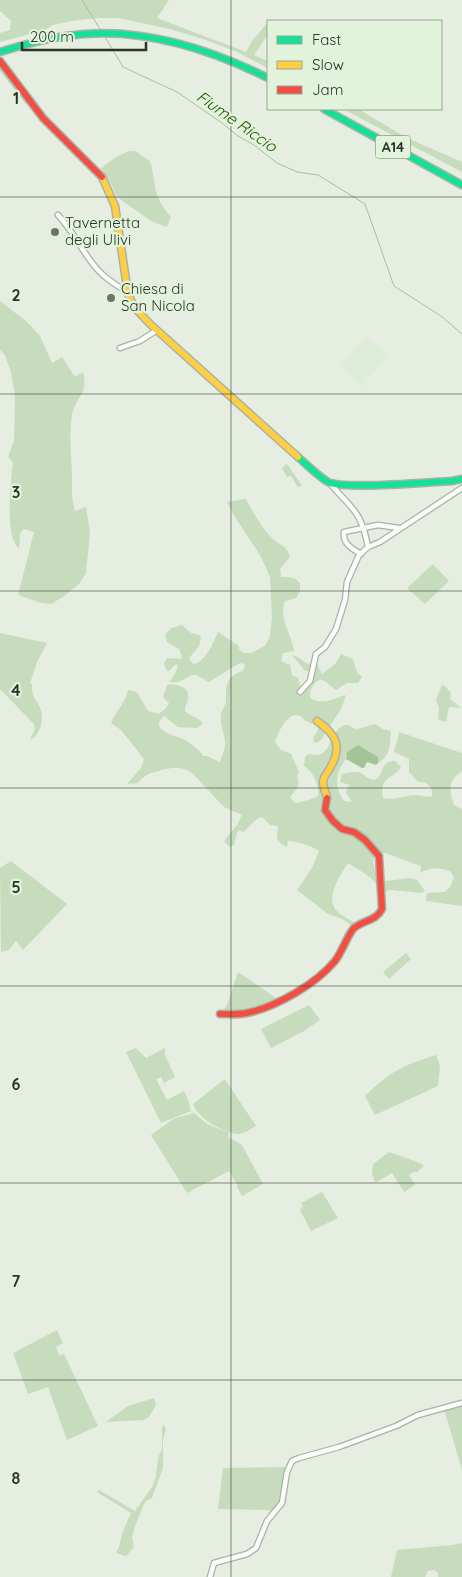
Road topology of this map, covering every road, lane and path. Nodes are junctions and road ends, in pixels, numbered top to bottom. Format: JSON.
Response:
{"nodes":[{"id":1,"x":169,"y":37,"type":"junction"},
{"id":2,"x":31,"y":40,"type":"junction"},
{"id":3,"x":200,"y":42,"type":"dead end"},
{"id":4,"x":0,"y":46,"type":"edge"},
{"id":5,"x":218,"y":48,"type":"dead end"},
{"id":6,"x":0,"y":52,"type":"edge"},
{"id":7,"x":239,"y":60,"type":"junction"},
{"id":8,"x":0,"y":62,"type":"edge"},
{"id":9,"x":250,"y":65,"type":"junction"},
{"id":10,"x":267,"y":72,"type":"edge"},
{"id":11,"x":267,"y":77,"type":"edge"},
{"id":12,"x":326,"y":110,"type":"edge"},
{"id":13,"x":337,"y":110,"type":"edge"},
{"id":14,"x":462,"y":178,"type":"edge"},
{"id":15,"x":462,"y":185,"type":"edge"},
{"id":16,"x":58,"y":215,"type":"dead end"},
{"id":17,"x":128,"y":292,"type":"junction"},
{"id":18,"x":157,"y":330,"type":"junction"},
{"id":19,"x":120,"y":348,"type":"dead end"},
{"id":20,"x":462,"y":479,"type":"edge"},
{"id":21,"x":329,"y":482,"type":"junction"},
{"id":22,"x":462,"y":488,"type":"edge"},
{"id":23,"x":399,"y":528,"type":"junction"},
{"id":24,"x":365,"y":529,"type":"junction"},
{"id":25,"x":368,"y":547,"type":"junction"},
{"id":26,"x":361,"y":554,"type":"junction"},
{"id":27,"x":300,"y":692,"type":"dead end"},
{"id":28,"x":317,"y":721,"type":"dead end"},
{"id":29,"x":220,"y":1014,"type":"dead end"},
{"id":30,"x":462,"y":1403,"type":"edge"},
{"id":31,"x":210,"y":1577,"type":"edge"}],
"edges":[{"from":1,"to":2,"type":"main road"},
{"from":1,"to":3,"type":"main road"},
{"from":1,"to":7,"type":"main road"},
{"from":2,"to":4,"type":"main road"},
{"from":2,"to":6,"type":"main road"},
{"from":5,"to":7,"type":"main road"},
{"from":7,"to":9,"type":"main road"},
{"from":8,"to":17,"type":"main road"},
{"from":9,"to":10,"type":"main road"},
{"from":9,"to":11,"type":"main road"},
{"from":12,"to":15,"type":"main road","number":"A14"},
{"from":13,"to":14,"type":"main road","number":"A14"},
{"from":16,"to":17,"type":"street"},
{"from":17,"to":18,"type":"main road"},
{"from":18,"to":19,"type":"street"},
{"from":18,"to":21,"type":"main road"},
{"from":20,"to":21,"type":"main road"},
{"from":21,"to":24,"type":"street"},
{"from":22,"to":23,"type":"street"},
{"from":23,"to":24,"type":"street"},
{"from":23,"to":25,"type":"street"},
{"from":24,"to":25,"type":"street"},
{"from":24,"to":26,"type":"street"},
{"from":25,"to":26,"type":"street"},
{"from":26,"to":27,"type":"street"},
{"from":28,"to":29,"type":"main road"},
{"from":30,"to":31,"type":"street"}]}
